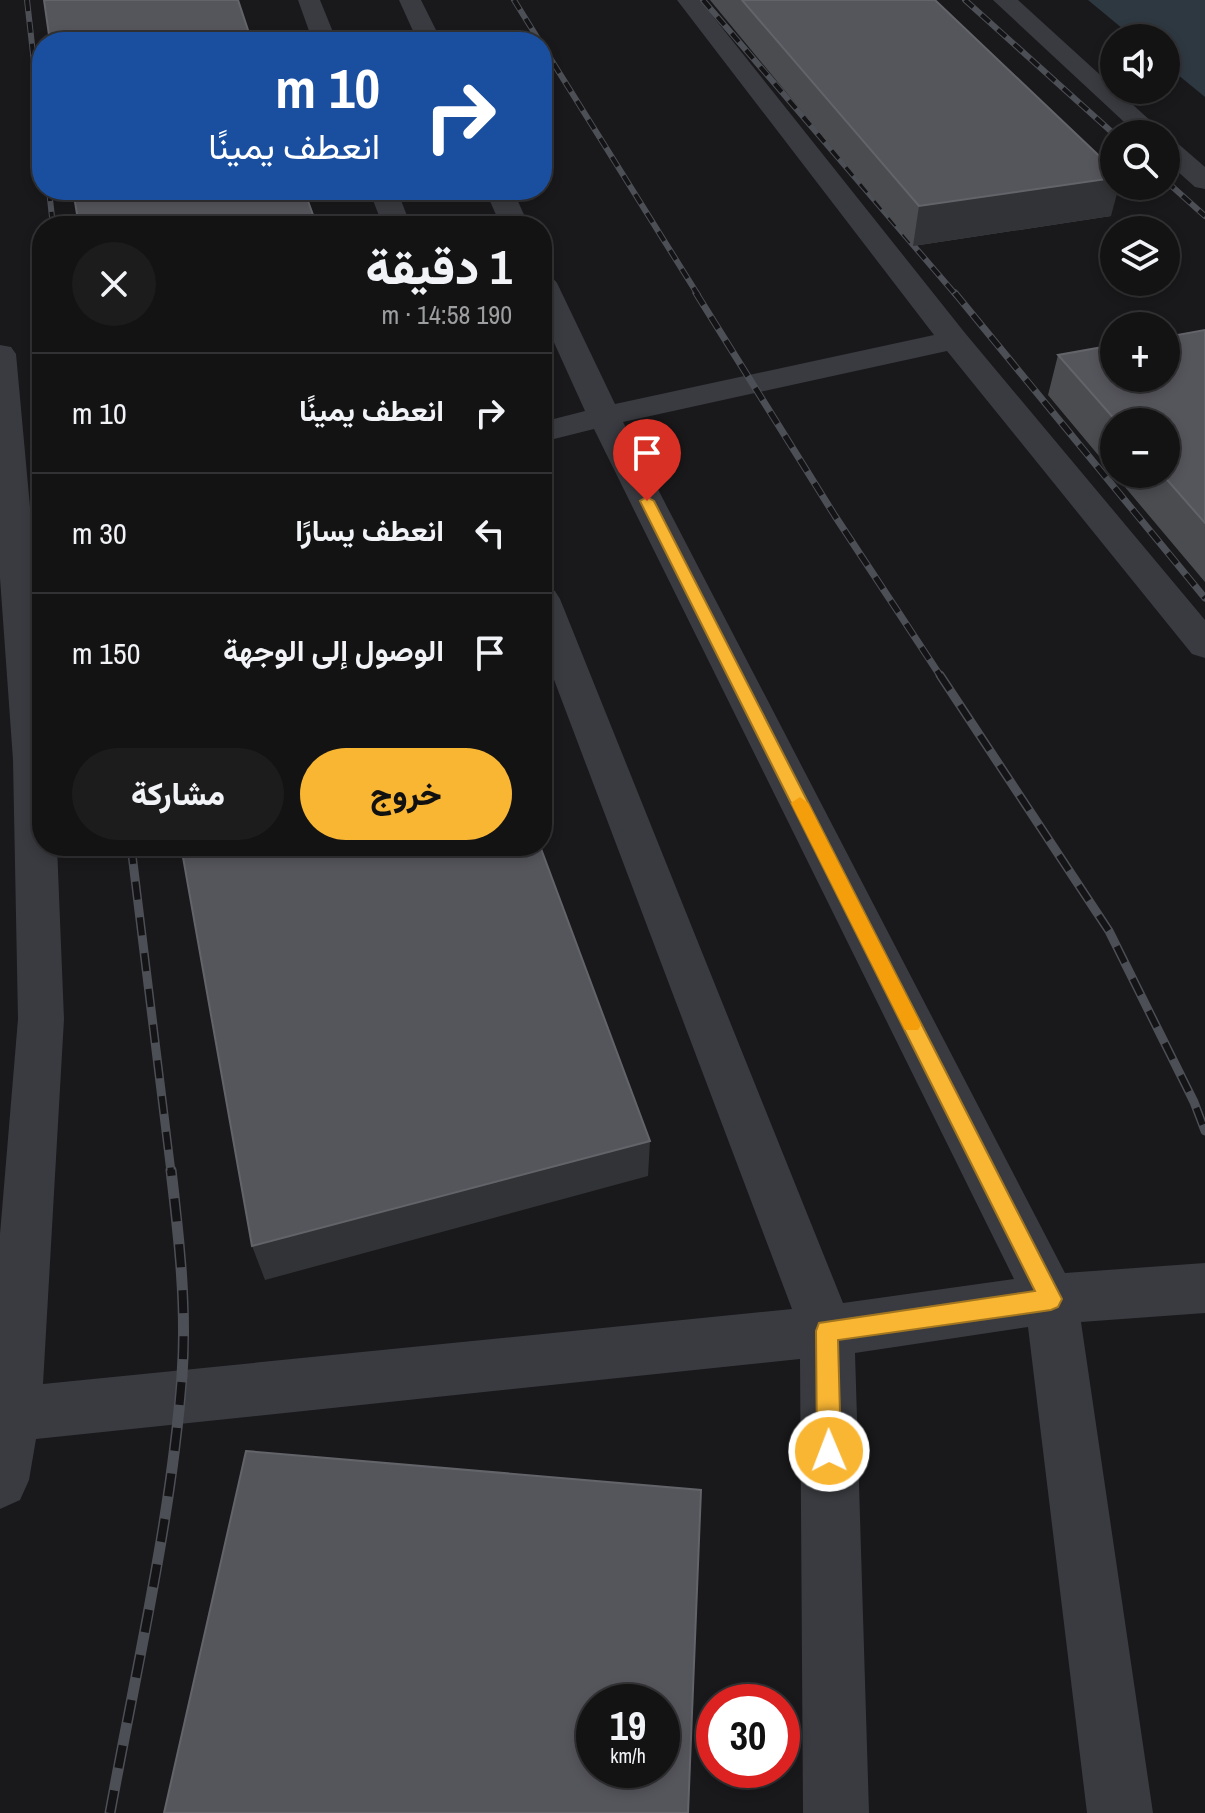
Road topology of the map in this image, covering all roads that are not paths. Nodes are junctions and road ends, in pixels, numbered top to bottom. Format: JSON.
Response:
{"nodes":[{"id":1,"x":309,"y":0,"type":"edge"},
{"id":2,"x":410,"y":0,"type":"edge"},
{"id":3,"x":688,"y":0,"type":"edge"},
{"id":4,"x":1004,"y":0,"type":"edge"},
{"id":5,"x":321,"y":32,"type":"edge"},
{"id":6,"x":425,"y":32,"type":"edge"},
{"id":7,"x":1137,"y":120,"type":"edge"},
{"id":8,"x":1180,"y":159,"type":"edge"},
{"id":9,"x":1205,"y":181,"type":"edge"},
{"id":10,"x":552,"y":304,"type":"edge"},
{"id":11,"x":954,"y":340,"type":"junction"},
{"id":12,"x":0,"y":354,"type":"edge"},
{"id":13,"x":604,"y":416,"type":"junction"},
{"id":14,"x":552,"y":429,"type":"edge"},
{"id":15,"x":552,"y":625,"type":"edge"},
{"id":16,"x":1205,"y":645,"type":"edge"},
{"id":17,"x":32,"y":748,"type":"edge"},
{"id":18,"x":36,"y":856,"type":"edge"},
{"id":19,"x":1205,"y":1288,"type":"edge"},
{"id":20,"x":1051,"y":1299,"type":"junction"},
{"id":21,"x":827,"y":1331,"type":"junction"},
{"id":22,"x":13,"y":1414,"type":"junction"},
{"id":23,"x":0,"y":1480,"type":"edge"},
{"id":24,"x":836,"y":1813,"type":"edge"},
{"id":25,"x":1120,"y":1813,"type":"edge"}],
"edges":[{"from":1,"to":5,"type":"street"},
{"from":2,"to":6,"type":"street"},
{"from":3,"to":11,"type":"street"},
{"from":4,"to":7,"type":"street"},
{"from":8,"to":9,"type":"street"},
{"from":10,"to":13,"type":"street"},
{"from":11,"to":13,"type":"street"},
{"from":11,"to":16,"type":"street"},
{"from":12,"to":17,"type":"street"},
{"from":13,"to":14,"type":"street"},
{"from":13,"to":20,"type":"street"},
{"from":15,"to":21,"type":"street"},
{"from":18,"to":22,"type":"street"},
{"from":19,"to":20,"type":"street"},
{"from":20,"to":21,"type":"street"},
{"from":20,"to":25,"type":"street"},
{"from":21,"to":22,"type":"street"},
{"from":21,"to":24,"type":"street"},
{"from":22,"to":23,"type":"street"}]}
